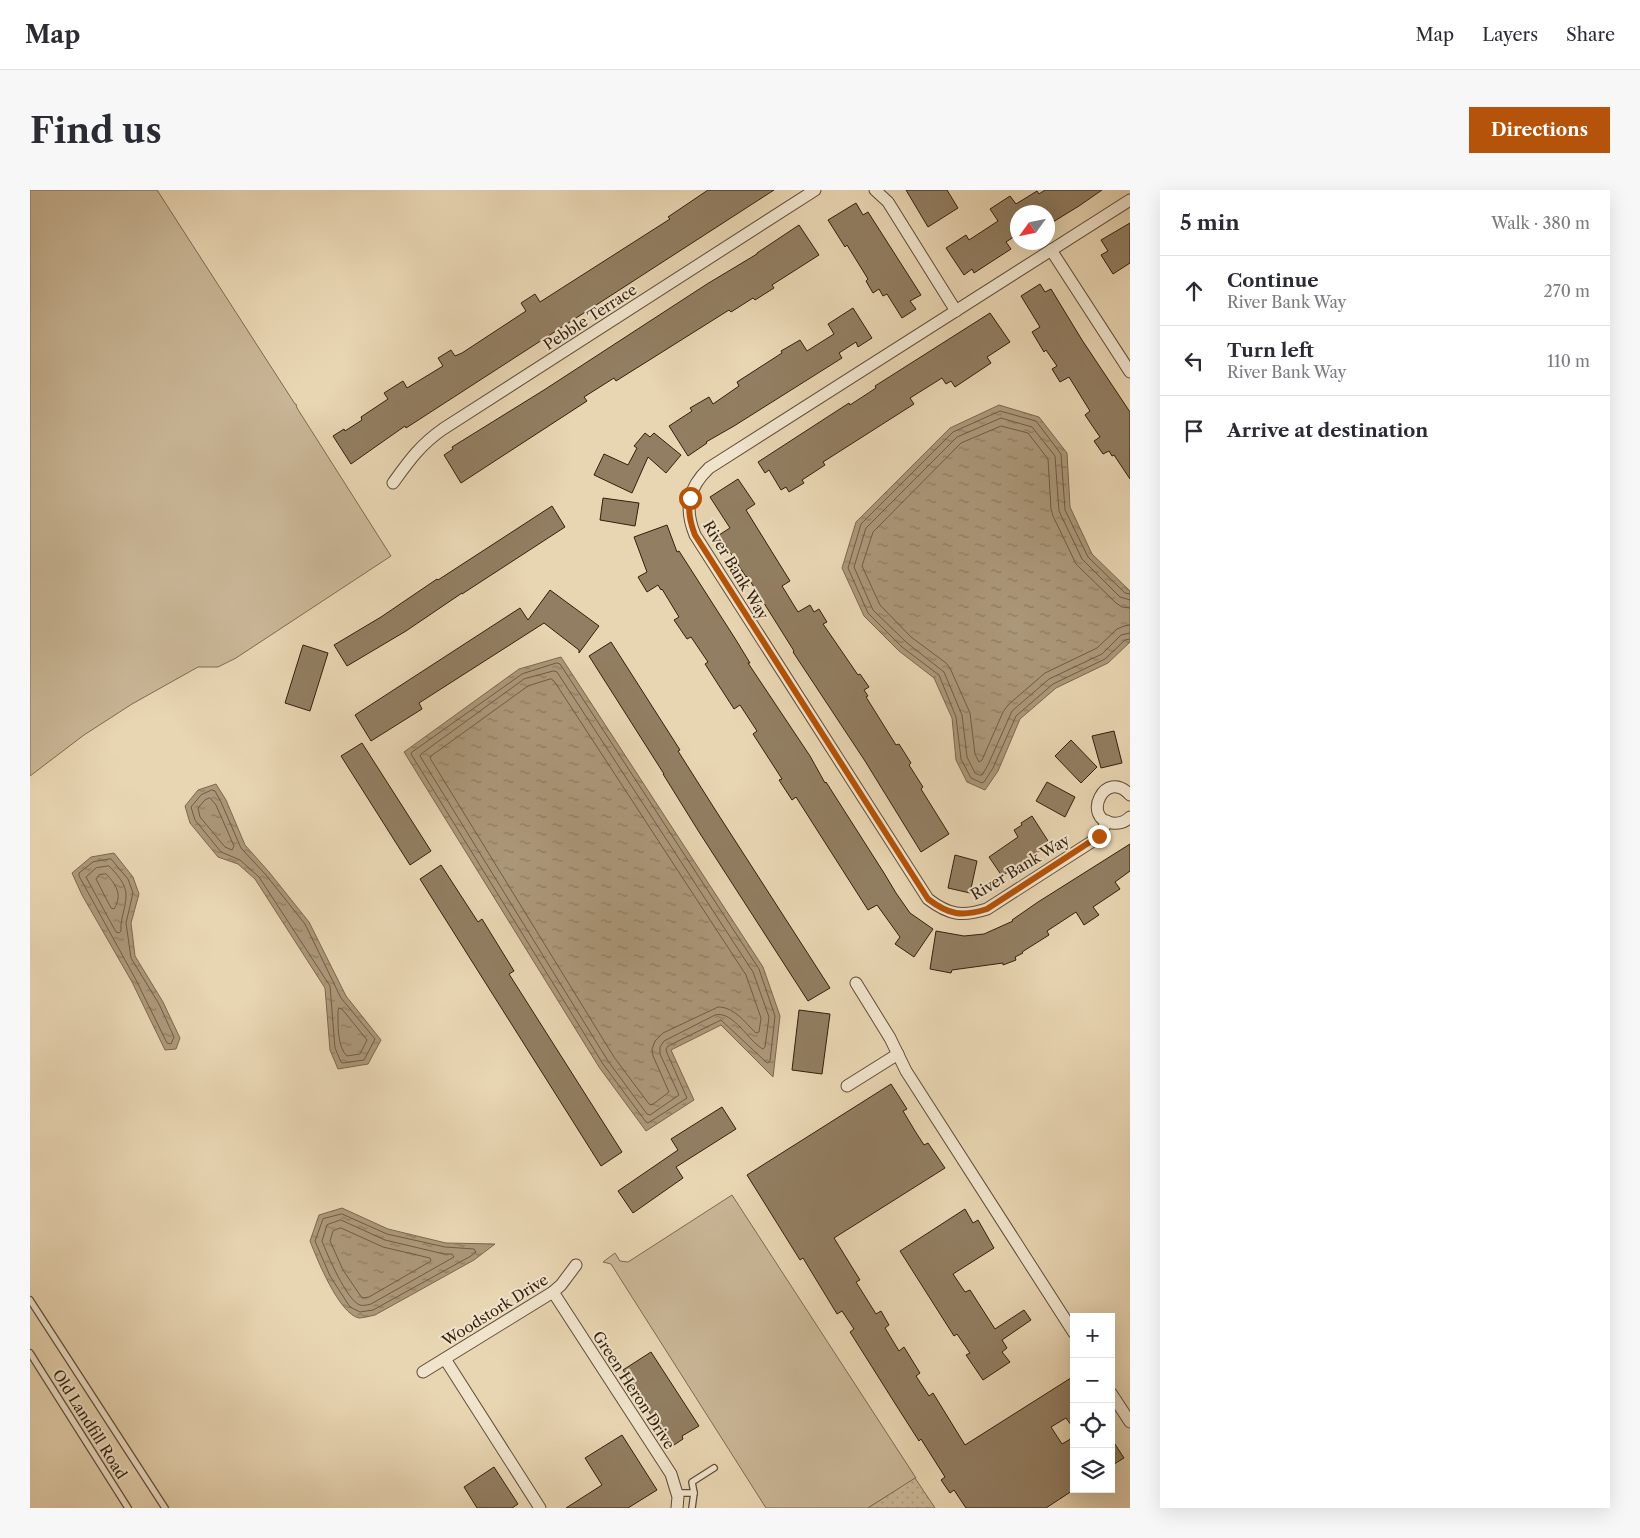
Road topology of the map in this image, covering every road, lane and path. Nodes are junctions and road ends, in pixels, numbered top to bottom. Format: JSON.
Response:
{"nodes":[{"id":1,"x":815,"y":190,"type":"edge"},
{"id":2,"x":875,"y":190,"type":"edge"},
{"id":3,"x":1130,"y":200,"type":"edge"},
{"id":4,"x":1055,"y":247,"type":"edge"},
{"id":5,"x":1051,"y":250,"type":"joint"},
{"id":6,"x":956,"y":311,"type":"junction"},
{"id":7,"x":1130,"y":372,"type":"edge"},
{"id":8,"x":393,"y":483,"type":"dead end"},
{"id":9,"x":1130,"y":795,"type":"edge"},
{"id":10,"x":1130,"y":817,"type":"edge"},
{"id":11,"x":1106,"y":822,"type":"junction"},
{"id":12,"x":856,"y":983,"type":"dead end"},
{"id":13,"x":898,"y":1054,"type":"junction"},
{"id":14,"x":847,"y":1086,"type":"dead end"},
{"id":15,"x":576,"y":1265,"type":"dead end"},
{"id":16,"x":553,"y":1292,"type":"junction"},
{"id":17,"x":30,"y":1300,"type":"edge"},
{"id":18,"x":1070,"y":1327,"type":"edge"},
{"id":19,"x":30,"y":1353,"type":"edge"},
{"id":20,"x":445,"y":1359,"type":"junction"},
{"id":21,"x":424,"y":1372,"type":"dead end"},
{"id":22,"x":1115,"y":1398,"type":"edge"},
{"id":23,"x":1130,"y":1422,"type":"edge"},
{"id":24,"x":714,"y":1468,"type":"dead end"},
{"id":25,"x":694,"y":1493,"type":"junction"},
{"id":26,"x":677,"y":1494,"type":"junction"},
{"id":27,"x":128,"y":1508,"type":"edge"},
{"id":28,"x":165,"y":1508,"type":"edge"},
{"id":29,"x":540,"y":1508,"type":"edge"},
{"id":30,"x":677,"y":1508,"type":"edge"},
{"id":31,"x":692,"y":1508,"type":"edge"}],
"edges":[{"from":1,"to":8,"type":"street","name":"Pebble Terrace"},
{"from":2,"to":6,"type":"street"},
{"from":3,"to":4,"type":"street","name":"River Bank Way"},
{"from":5,"to":6,"type":"street","name":"River Bank Way"},
{"from":5,"to":7,"type":"street"},
{"from":6,"to":11,"type":"street","name":"River Bank Way"},
{"from":9,"to":11,"type":"street"},
{"from":10,"to":11,"type":"street"},
{"from":12,"to":13,"type":"street"},
{"from":13,"to":14,"type":"street"},
{"from":13,"to":18,"type":"street"},
{"from":15,"to":16,"type":"street","name":"Woodstork Drive"},
{"from":16,"to":20,"type":"street","name":"Woodstork Drive"},
{"from":16,"to":26,"type":"street","name":"Green Heron Drive"},
{"from":17,"to":28,"type":"lane"},
{"from":19,"to":27,"type":"lane","name":"Old Landfill Road"},
{"from":20,"to":21,"type":"street","name":"Woodstork Drive"},
{"from":20,"to":29,"type":"street"},
{"from":22,"to":23,"type":"street"},
{"from":24,"to":25,"type":"lane"},
{"from":25,"to":26,"type":"lane"},
{"from":25,"to":31,"type":"lane"},
{"from":26,"to":30,"type":"street","name":"Green Heron Drive"}]}
